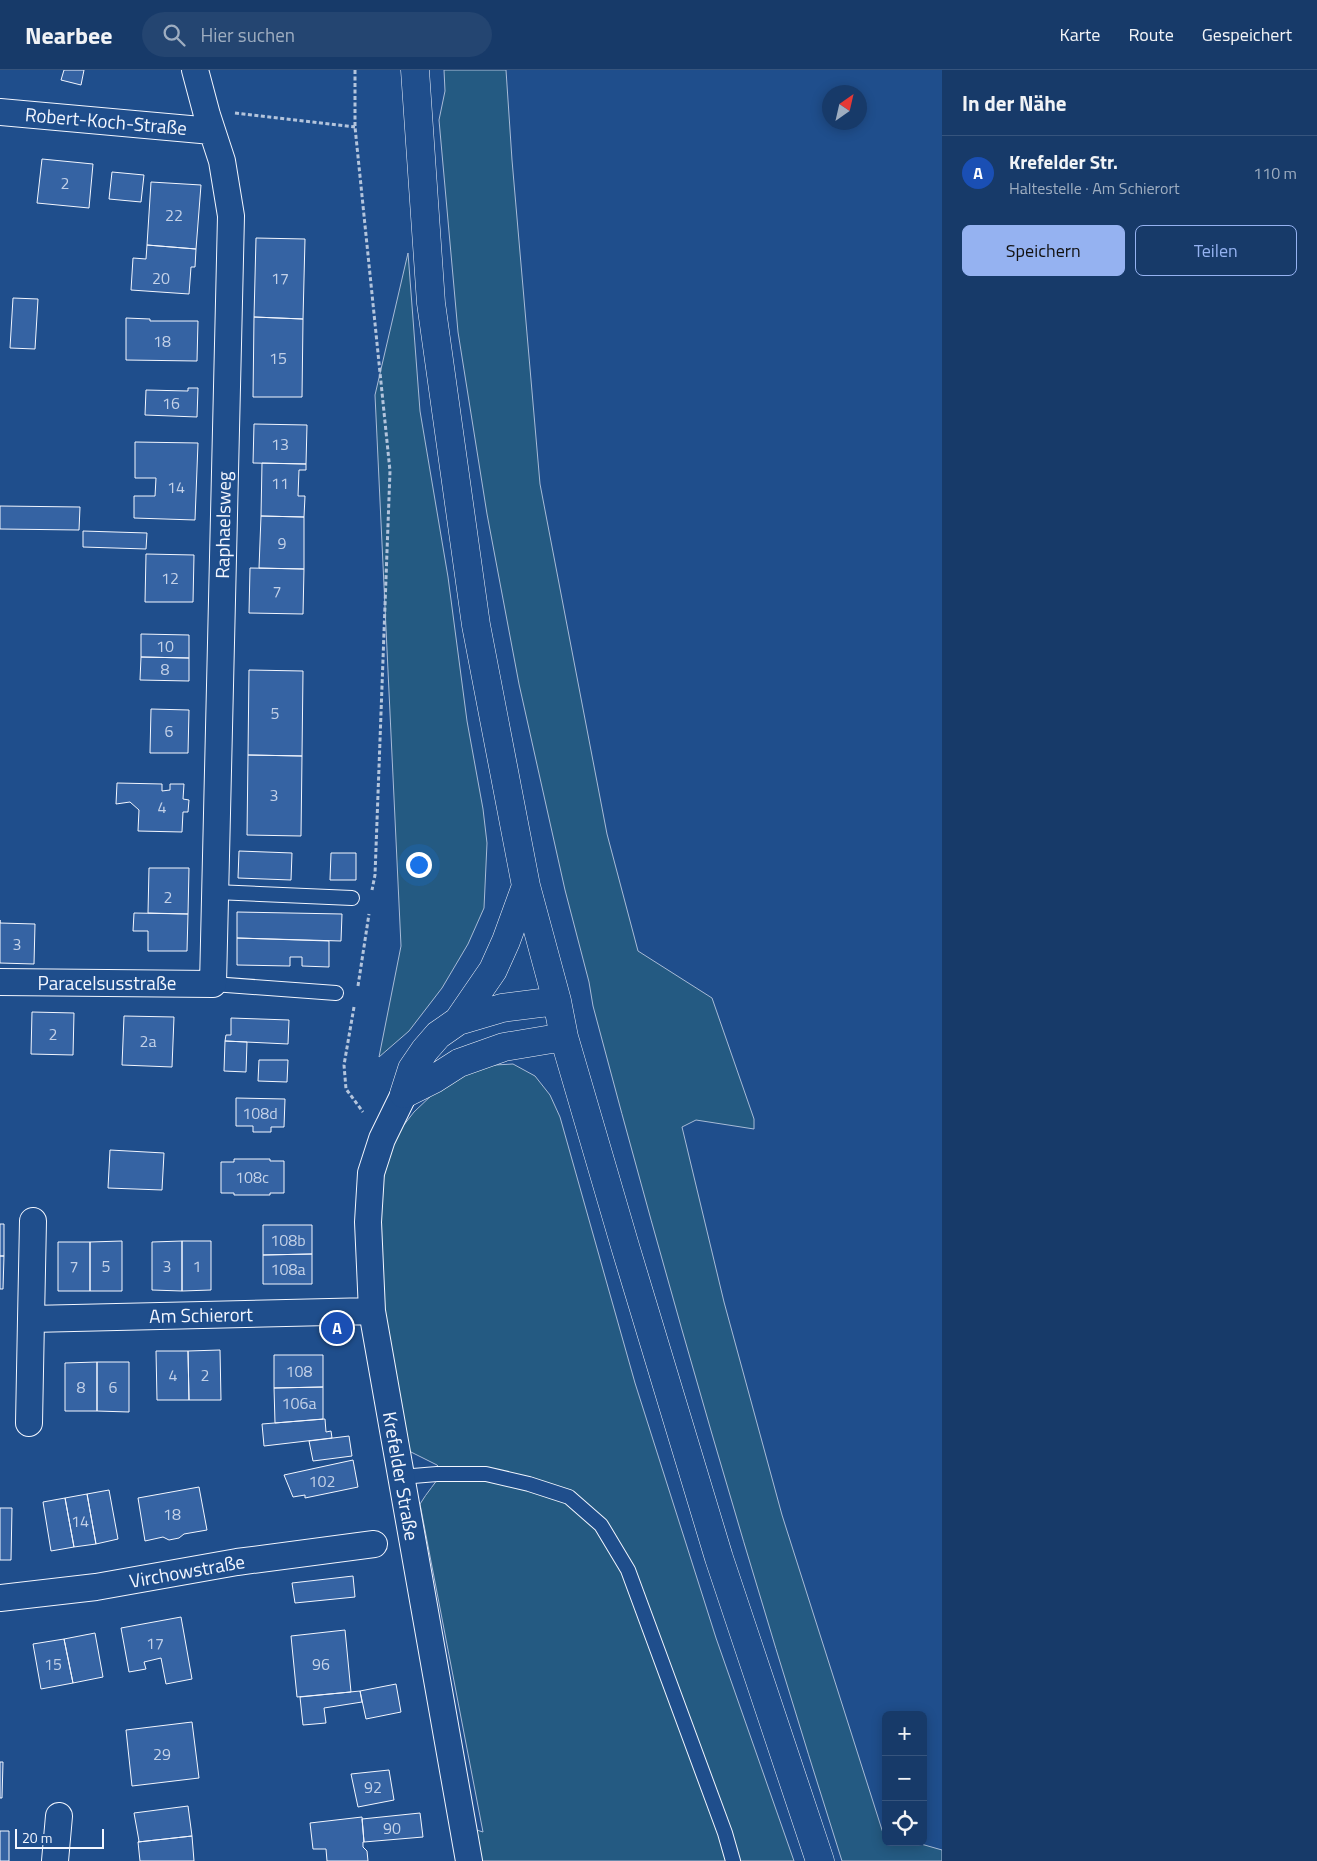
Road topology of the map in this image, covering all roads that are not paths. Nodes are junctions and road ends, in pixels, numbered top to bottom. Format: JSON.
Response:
{"nodes":[{"id":1,"x":195,"y":70,"type":"edge"},
{"id":2,"x":415,"y":70,"type":"edge"},
{"id":3,"x":0,"y":112,"type":"edge"},
{"id":4,"x":210,"y":123,"type":"junction"},
{"id":5,"x":526,"y":886,"type":"junction"},
{"id":6,"x":215,"y":892,"type":"junction"},
{"id":7,"x":352,"y":898,"type":"dead end"},
{"id":8,"x":0,"y":982,"type":"edge"},
{"id":9,"x":214,"y":984,"type":"junction"},
{"id":10,"x":336,"y":993,"type":"dead end"},
{"id":11,"x":557,"y":1000,"type":"junction"},
{"id":12,"x":458,"y":1021,"type":"junction"},
{"id":13,"x":564,"y":1037,"type":"junction"},
{"id":14,"x":404,"y":1094,"type":"junction"},
{"id":15,"x":33,"y":1221,"type":"dead end"},
{"id":16,"x":372,"y":1311,"type":"junction"},
{"id":17,"x":31,"y":1320,"type":"junction"},
{"id":18,"x":29,"y":1423,"type":"dead end"},
{"id":19,"x":401,"y":1477,"type":"junction"},
{"id":20,"x":374,"y":1544,"type":"dead end"},
{"id":21,"x":0,"y":1598,"type":"edge"},
{"id":22,"x":59,"y":1816,"type":"dead end"},
{"id":23,"x":55,"y":1861,"type":"edge"},
{"id":24,"x":469,"y":1861,"type":"edge"},
{"id":25,"x":733,"y":1861,"type":"edge"},
{"id":26,"x":820,"y":1861,"type":"edge"}],
"edges":[{"from":1,"to":4,"type":"street","name":"Raphaelsweg"},
{"from":2,"to":5,"type":"main road"},
{"from":3,"to":4,"type":"street","name":"Robert-Koch-Straße"},
{"from":4,"to":6,"type":"street","name":"Raphaelsweg"},
{"from":5,"to":11,"type":"main road"},
{"from":5,"to":12,"type":"main road"},
{"from":6,"to":7,"type":"lane"},
{"from":6,"to":9,"type":"street","name":"Raphaelsweg"},
{"from":8,"to":9,"type":"street","name":"Paracelsusstraße"},
{"from":9,"to":10,"type":"lane"},
{"from":11,"to":12,"type":"main road"},
{"from":11,"to":13,"type":"main road"},
{"from":12,"to":14,"type":"main road"},
{"from":13,"to":14,"type":"main road"},
{"from":13,"to":26,"type":"main road"},
{"from":14,"to":16,"type":"street","name":"Krefelder Straße"},
{"from":15,"to":17,"type":"street"},
{"from":16,"to":17,"type":"street","name":"Am Schierort"},
{"from":16,"to":19,"type":"street","name":"Krefelder Straße"},
{"from":17,"to":18,"type":"street"},
{"from":19,"to":24,"type":"street","name":"Krefelder Straße"},
{"from":19,"to":25,"type":"lane"},
{"from":20,"to":21,"type":"street","name":"Virchowstraße"},
{"from":22,"to":23,"type":"street"}]}
